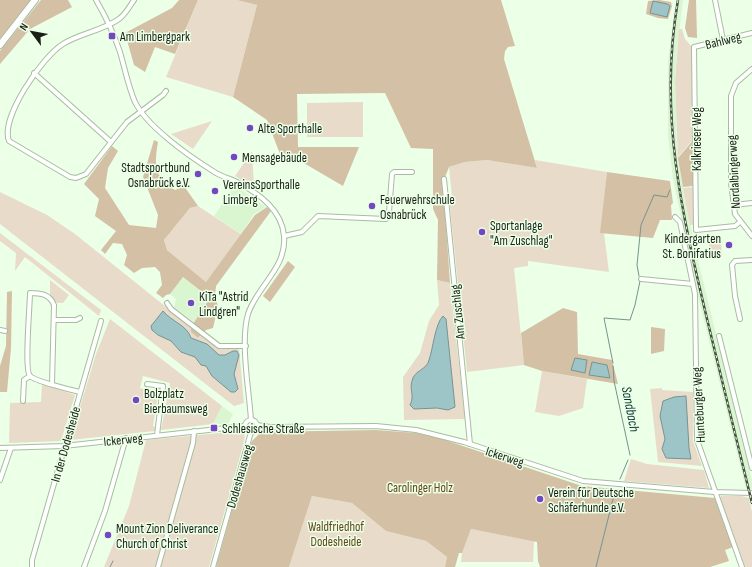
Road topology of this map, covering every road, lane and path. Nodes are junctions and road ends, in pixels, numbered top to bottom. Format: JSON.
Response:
{"nodes":[{"id":1,"x":35,"y":0,"type":"edge"},
{"id":2,"x":96,"y":0,"type":"edge"},
{"id":3,"x":134,"y":0,"type":"edge"},
{"id":4,"x":715,"y":0,"type":"edge"},
{"id":5,"x":109,"y":24,"type":"junction"},
{"id":6,"x":752,"y":33,"type":"edge"},
{"id":7,"x":723,"y":40,"type":"junction"},
{"id":8,"x":0,"y":45,"type":"edge"},
{"id":9,"x":694,"y":47,"type":"joint"},
{"id":10,"x":752,"y":69,"type":"edge"},
{"id":11,"x":34,"y":73,"type":"junction"},
{"id":12,"x":166,"y":91,"type":"dead end"},
{"id":13,"x":141,"y":111,"type":"junction"},
{"id":14,"x":111,"y":142,"type":"junction"},
{"id":15,"x":412,"y":172,"type":"dead end"},
{"id":16,"x":444,"y":179,"type":"dead end"},
{"id":17,"x":752,"y":203,"type":"edge"},
{"id":18,"x":734,"y":205,"type":"junction"},
{"id":19,"x":675,"y":217,"type":"dead end"},
{"id":20,"x":740,"y":222,"type":"junction"},
{"id":21,"x":696,"y":230,"type":"joint"},
{"id":22,"x":284,"y":236,"type":"junction"},
{"id":23,"x":752,"y":236,"type":"edge"},
{"id":24,"x":752,"y":260,"type":"edge"},
{"id":25,"x":642,"y":279,"type":"dead end"},
{"id":26,"x":693,"y":284,"type":"junction"},
{"id":27,"x":167,"y":303,"type":"dead end"},
{"id":28,"x":80,"y":318,"type":"dead end"},
{"id":29,"x":740,"y":319,"type":"dead end"},
{"id":30,"x":54,"y":320,"type":"junction"},
{"id":31,"x":101,"y":321,"type":"dead end"},
{"id":32,"x":0,"y":330,"type":"edge"},
{"id":33,"x":5,"y":331,"type":"dead end"},
{"id":34,"x":719,"y":336,"type":"dead end"},
{"id":35,"x":246,"y":346,"type":"junction"},
{"id":36,"x":30,"y":376,"type":"junction"},
{"id":37,"x":52,"y":384,"type":"junction"},
{"id":38,"x":147,"y":384,"type":"dead end"},
{"id":39,"x":80,"y":392,"type":"junction"},
{"id":40,"x":23,"y":401,"type":"dead end"},
{"id":41,"x":251,"y":420,"type":"junction"},
{"id":42,"x":257,"y":425,"type":"junction"},
{"id":43,"x":245,"y":426,"type":"junction"},
{"id":44,"x":194,"y":431,"type":"junction"},
{"id":45,"x":251,"y":432,"type":"junction"},
{"id":46,"x":157,"y":435,"type":"junction"},
{"id":47,"x":126,"y":438,"type":"junction"},
{"id":48,"x":470,"y":444,"type":"junction"},
{"id":49,"x":64,"y":446,"type":"junction"},
{"id":50,"x":0,"y":448,"type":"edge"},
{"id":51,"x":11,"y":448,"type":"junction"},
{"id":52,"x":752,"y":468,"type":"edge"},
{"id":53,"x":0,"y":480,"type":"edge"},
{"id":54,"x":715,"y":492,"type":"junction"},
{"id":55,"x":752,"y":493,"type":"edge"},
{"id":56,"x":32,"y":567,"type":"edge"},
{"id":57,"x":84,"y":567,"type":"edge"},
{"id":58,"x":158,"y":567,"type":"edge"},
{"id":59,"x":213,"y":567,"type":"edge"},
{"id":60,"x":742,"y":567,"type":"edge"}],
"edges":[{"from":1,"to":8,"type":"main road"},
{"from":2,"to":5,"type":"street"},
{"from":3,"to":5,"type":"street"},
{"from":4,"to":7,"type":"street"},
{"from":5,"to":11,"type":"street"},
{"from":5,"to":13,"type":"street"},
{"from":6,"to":7,"type":"street","name":"Bahlweg"},
{"from":7,"to":9,"type":"street","name":"Bahlweg"},
{"from":9,"to":21,"type":"street","name":"Kalkrieser Weg"},
{"from":10,"to":18,"type":"street","name":"Nordalbingerweg"},
{"from":11,"to":14,"type":"street"},
{"from":11,"to":14,"type":"street"},
{"from":12,"to":13,"type":"street"},
{"from":13,"to":14,"type":"street"},
{"from":13,"to":22,"type":"street"},
{"from":15,"to":22,"type":"street"},
{"from":16,"to":48,"type":"street","name":"Am Zuschlag"},
{"from":17,"to":18,"type":"street"},
{"from":18,"to":20,"type":"street","name":"Nordalbingerweg"},
{"from":19,"to":26,"type":"street","name":"Hunteburger Weg"},
{"from":20,"to":21,"type":"street","name":"Nordalbingerweg"},
{"from":20,"to":23,"type":"street"},
{"from":22,"to":35,"type":"street"},
{"from":24,"to":29,"type":"street"},
{"from":25,"to":26,"type":"street"},
{"from":26,"to":54,"type":"street","name":"Hunteburger Weg"},
{"from":27,"to":35,"type":"street"},
{"from":28,"to":30,"type":"street"},
{"from":30,"to":36,"type":"street"},
{"from":30,"to":37,"type":"street"},
{"from":31,"to":39,"type":"street","name":"In der Dodesheide"},
{"from":32,"to":33,"type":"street"},
{"from":34,"to":52,"type":"street"},
{"from":35,"to":41,"type":"street"},
{"from":36,"to":37,"type":"street"},
{"from":36,"to":40,"type":"street"},
{"from":37,"to":39,"type":"street"},
{"from":38,"to":46,"type":"street"},
{"from":39,"to":49,"type":"street","name":"In der Dodesheide"},
{"from":41,"to":42,"type":"street"},
{"from":41,"to":43,"type":"street"},
{"from":42,"to":45,"type":"street"},
{"from":42,"to":48,"type":"street","name":"Ickerweg"},
{"from":43,"to":44,"type":"street","name":"Ickerweg"},
{"from":43,"to":45,"type":"street"},
{"from":44,"to":46,"type":"street","name":"Ickerweg"},
{"from":44,"to":58,"type":"street"},
{"from":45,"to":59,"type":"street","name":"Dodeshausweg"},
{"from":46,"to":47,"type":"street","name":"Ickerweg"},
{"from":47,"to":49,"type":"street","name":"Ickerweg"},
{"from":47,"to":57,"type":"street"},
{"from":48,"to":54,"type":"street","name":"Ickerweg"},
{"from":49,"to":51,"type":"street","name":"Ickerweg"},
{"from":49,"to":56,"type":"street","name":"In der Dodesheide"},
{"from":50,"to":51,"type":"street","name":"Ickerweg"},
{"from":51,"to":53,"type":"street"},
{"from":54,"to":55,"type":"street","name":"Ickerweg"},
{"from":54,"to":60,"type":"street","name":"Hunteburger Weg"}]}
